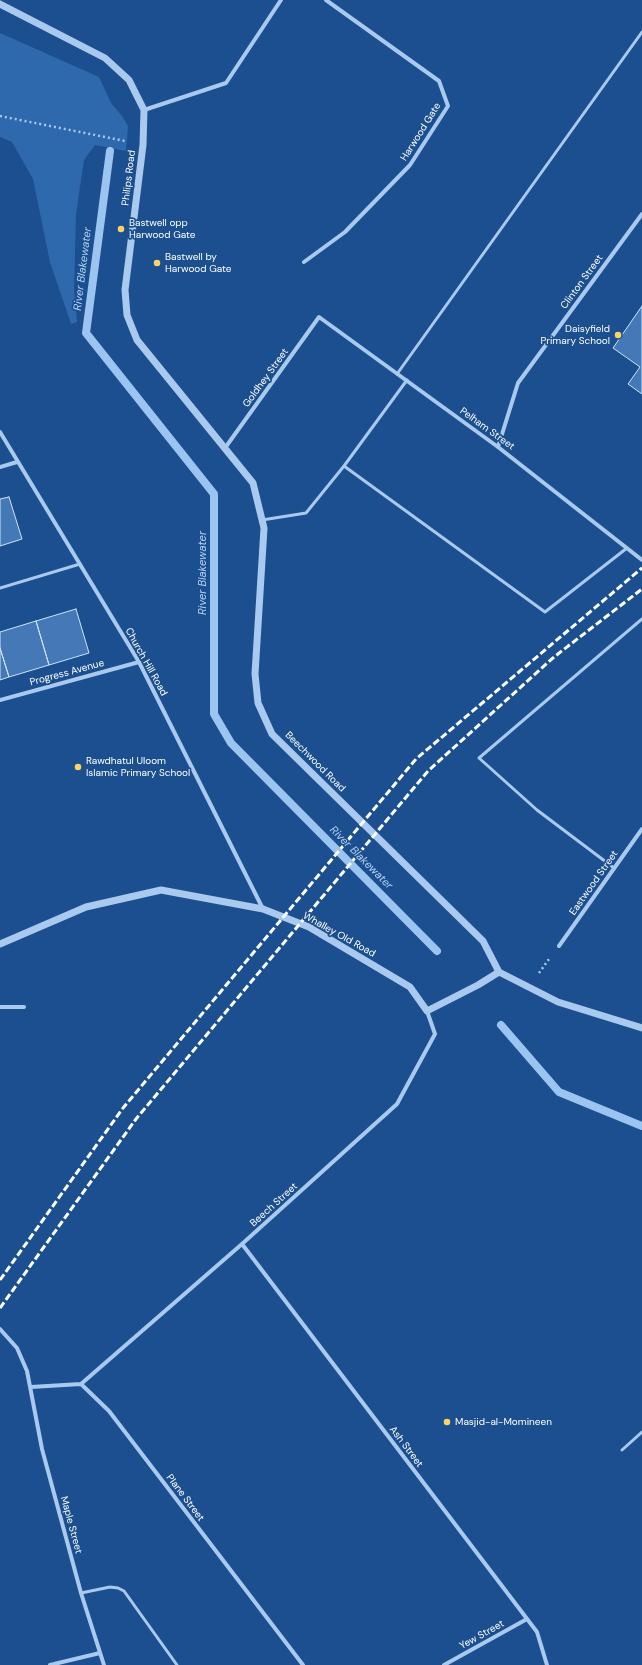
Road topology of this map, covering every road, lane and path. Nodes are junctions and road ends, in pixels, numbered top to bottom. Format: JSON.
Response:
{"nodes":[{"id":1,"x":281,"y":0,"type":"edge"},
{"id":2,"x":326,"y":0,"type":"edge"},
{"id":3,"x":0,"y":4,"type":"edge"},
{"id":4,"x":642,"y":32,"type":"edge"},
{"id":5,"x":144,"y":110,"type":"junction"},
{"id":6,"x":0,"y":116,"type":"edge"},
{"id":7,"x":143,"y":145,"type":"junction"},
{"id":8,"x":642,"y":214,"type":"edge"},
{"id":9,"x":304,"y":262,"type":"dead end"},
{"id":10,"x":319,"y":317,"type":"joint"},
{"id":11,"x":398,"y":374,"type":"junction"},
{"id":12,"x":407,"y":380,"type":"junction"},
{"id":13,"x":0,"y":432,"type":"edge"},
{"id":14,"x":498,"y":447,"type":"junction"},
{"id":15,"x":225,"y":448,"type":"junction"},
{"id":16,"x":18,"y":462,"type":"junction"},
{"id":17,"x":344,"y":466,"type":"junction"},
{"id":18,"x":0,"y":467,"type":"edge"},
{"id":19,"x":262,"y":520,"type":"junction"},
{"id":20,"x":628,"y":548,"type":"junction"},
{"id":21,"x":642,"y":560,"type":"edge"},
{"id":22,"x":80,"y":564,"type":"junction"},
{"id":23,"x":0,"y":588,"type":"edge"},
{"id":24,"x":642,"y":619,"type":"edge"},
{"id":25,"x":139,"y":662,"type":"junction"},
{"id":26,"x":0,"y":700,"type":"edge"},
{"id":27,"x":642,"y":829,"type":"edge"},
{"id":28,"x":614,"y":868,"type":"junction"},
{"id":29,"x":263,"y":909,"type":"junction"},
{"id":30,"x":0,"y":944,"type":"edge"},
{"id":31,"x":559,"y":946,"type":"joint"},
{"id":32,"x":499,"y":972,"type":"junction"},
{"id":33,"x":528,"y":987,"type":"junction"},
{"id":34,"x":0,"y":1007,"type":"edge"},
{"id":35,"x":24,"y":1007,"type":"dead end"},
{"id":36,"x":427,"y":1011,"type":"junction"},
{"id":37,"x":642,"y":1028,"type":"edge"},
{"id":38,"x":242,"y":1244,"type":"junction"},
{"id":39,"x":0,"y":1329,"type":"edge"},
{"id":40,"x":81,"y":1384,"type":"junction"},
{"id":41,"x":31,"y":1387,"type":"junction"},
{"id":42,"x":642,"y":1432,"type":"edge"},
{"id":43,"x":622,"y":1450,"type":"dead end"},
{"id":44,"x":81,"y":1593,"type":"junction"},
{"id":45,"x":527,"y":1619,"type":"junction"},
{"id":46,"x":100,"y":1653,"type":"junction"},
{"id":47,"x":50,"y":1665,"type":"edge"},
{"id":48,"x":104,"y":1665,"type":"edge"},
{"id":49,"x":177,"y":1665,"type":"edge"},
{"id":50,"x":303,"y":1665,"type":"edge"},
{"id":51,"x":444,"y":1665,"type":"edge"},
{"id":52,"x":547,"y":1665,"type":"edge"}],
"edges":[{"from":1,"to":5,"type":"street"},
{"from":2,"to":9,"type":"street","name":"Harwood Gate"},
{"from":3,"to":5,"type":"street","name":"Philips Road"},
{"from":4,"to":11,"type":"lane"},
{"from":5,"to":7,"type":"street","name":"Philips Road"},
{"from":6,"to":7,"type":"path"},
{"from":7,"to":15,"type":"street","name":"Philips Road"},
{"from":8,"to":14,"type":"street","name":"Clinton Street"},
{"from":10,"to":11,"type":"street","name":"Pelham Street"},
{"from":10,"to":15,"type":"street","name":"Goldhey Street"},
{"from":11,"to":12,"type":"street","name":"Pelham Street"},
{"from":12,"to":14,"type":"street","name":"Pelham Street"},
{"from":12,"to":17,"type":"lane"},
{"from":13,"to":16,"type":"street","name":"Church Hill Road"},
{"from":14,"to":20,"type":"street","name":"Pelham Street"},
{"from":15,"to":19,"type":"street","name":"Beechwood Road"},
{"from":16,"to":18,"type":"street"},
{"from":16,"to":22,"type":"street","name":"Church Hill Road"},
{"from":17,"to":19,"type":"lane"},
{"from":17,"to":20,"type":"lane"},
{"from":19,"to":32,"type":"street","name":"Beechwood Road"},
{"from":20,"to":21,"type":"street","name":"Pelham Street"},
{"from":22,"to":23,"type":"lane"},
{"from":22,"to":25,"type":"street","name":"Church Hill Road"},
{"from":24,"to":28,"type":"lane"},
{"from":25,"to":26,"type":"street","name":"Progress Avenue"},
{"from":25,"to":29,"type":"street","name":"Church Hill Road"},
{"from":27,"to":28,"type":"street","name":"Eastwood Street"},
{"from":28,"to":31,"type":"street","name":"Eastwood Street"},
{"from":29,"to":30,"type":"street","name":"Whalley Old Road"},
{"from":29,"to":36,"type":"street","name":"Whalley Old Road"},
{"from":31,"to":33,"type":"path"},
{"from":32,"to":33,"type":"street"},
{"from":32,"to":36,"type":"street"},
{"from":33,"to":37,"type":"street"},
{"from":34,"to":35,"type":"street"},
{"from":36,"to":38,"type":"street","name":"Beech Street"},
{"from":38,"to":40,"type":"street","name":"Beech Street"},
{"from":38,"to":45,"type":"street","name":"Ash Street"},
{"from":39,"to":41,"type":"street","name":"Maple Street"},
{"from":40,"to":41,"type":"street"},
{"from":40,"to":50,"type":"street","name":"Plane Street"},
{"from":41,"to":44,"type":"street","name":"Maple Street"},
{"from":42,"to":43,"type":"lane"},
{"from":44,"to":46,"type":"street","name":"Maple Street"},
{"from":44,"to":49,"type":"lane"},
{"from":45,"to":51,"type":"street","name":"Yew Street"},
{"from":45,"to":52,"type":"street","name":"Ash Street"},
{"from":46,"to":47,"type":"street"},
{"from":46,"to":48,"type":"street","name":"Maple Street"}]}
